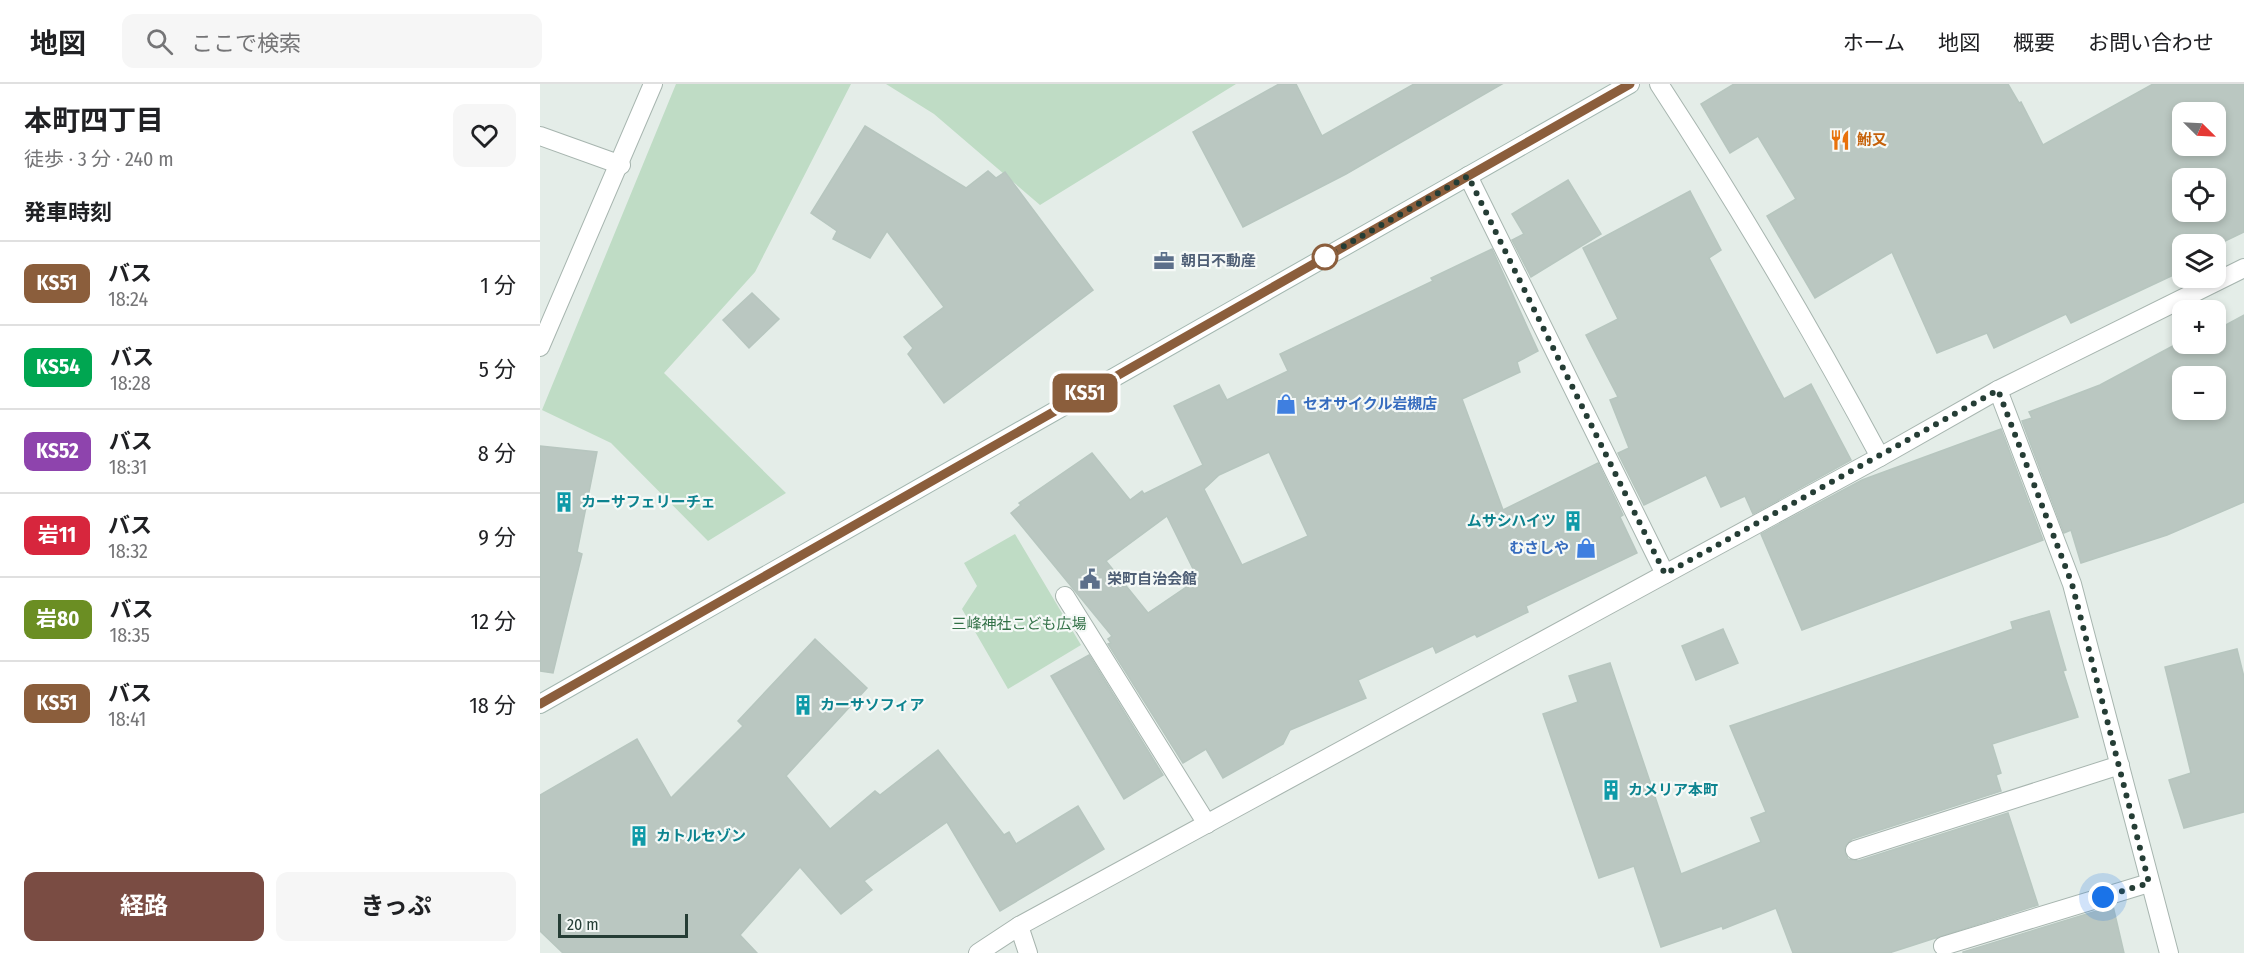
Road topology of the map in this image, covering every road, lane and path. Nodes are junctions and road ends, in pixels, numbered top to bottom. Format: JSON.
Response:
{"nodes":[{"id":1,"x":653,"y":84,"type":"edge"},
{"id":2,"x":1630,"y":84,"type":"edge"},
{"id":3,"x":1659,"y":84,"type":"edge"},
{"id":4,"x":540,"y":136,"type":"edge"},
{"id":5,"x":621,"y":165,"type":"junction"},
{"id":6,"x":1468,"y":176,"type":"junction"},
{"id":7,"x":2244,"y":268,"type":"edge"},
{"id":8,"x":540,"y":347,"type":"edge"},
{"id":9,"x":1998,"y":390,"type":"junction"},
{"id":10,"x":1880,"y":457,"type":"junction"},
{"id":11,"x":1665,"y":574,"type":"junction"},
{"id":12,"x":1065,"y":596,"type":"dead end"},
{"id":13,"x":540,"y":704,"type":"edge"},
{"id":14,"x":2120,"y":765,"type":"junction"},
{"id":15,"x":1207,"y":824,"type":"junction"},
{"id":16,"x":1855,"y":850,"type":"dead end"},
{"id":17,"x":2149,"y":883,"type":"junction"},
{"id":18,"x":1019,"y":926,"type":"junction"},
{"id":19,"x":1943,"y":946,"type":"dead end"},
{"id":20,"x":978,"y":953,"type":"edge"},
{"id":21,"x":1028,"y":953,"type":"edge"},
{"id":22,"x":2169,"y":953,"type":"edge"}],
"edges":[{"from":1,"to":5,"type":"street"},
{"from":2,"to":6,"type":"street"},
{"from":3,"to":10,"type":"street"},
{"from":4,"to":5,"type":"street"},
{"from":5,"to":8,"type":"street"},
{"from":6,"to":11,"type":"street"},
{"from":6,"to":13,"type":"street"},
{"from":7,"to":9,"type":"street"},
{"from":9,"to":10,"type":"street"},
{"from":9,"to":14,"type":"street"},
{"from":10,"to":11,"type":"street"},
{"from":11,"to":15,"type":"street"},
{"from":12,"to":15,"type":"street"},
{"from":14,"to":16,"type":"street"},
{"from":14,"to":17,"type":"street"},
{"from":15,"to":18,"type":"street"},
{"from":17,"to":19,"type":"street"},
{"from":17,"to":22,"type":"street"},
{"from":18,"to":20,"type":"street"},
{"from":18,"to":21,"type":"street"}]}
